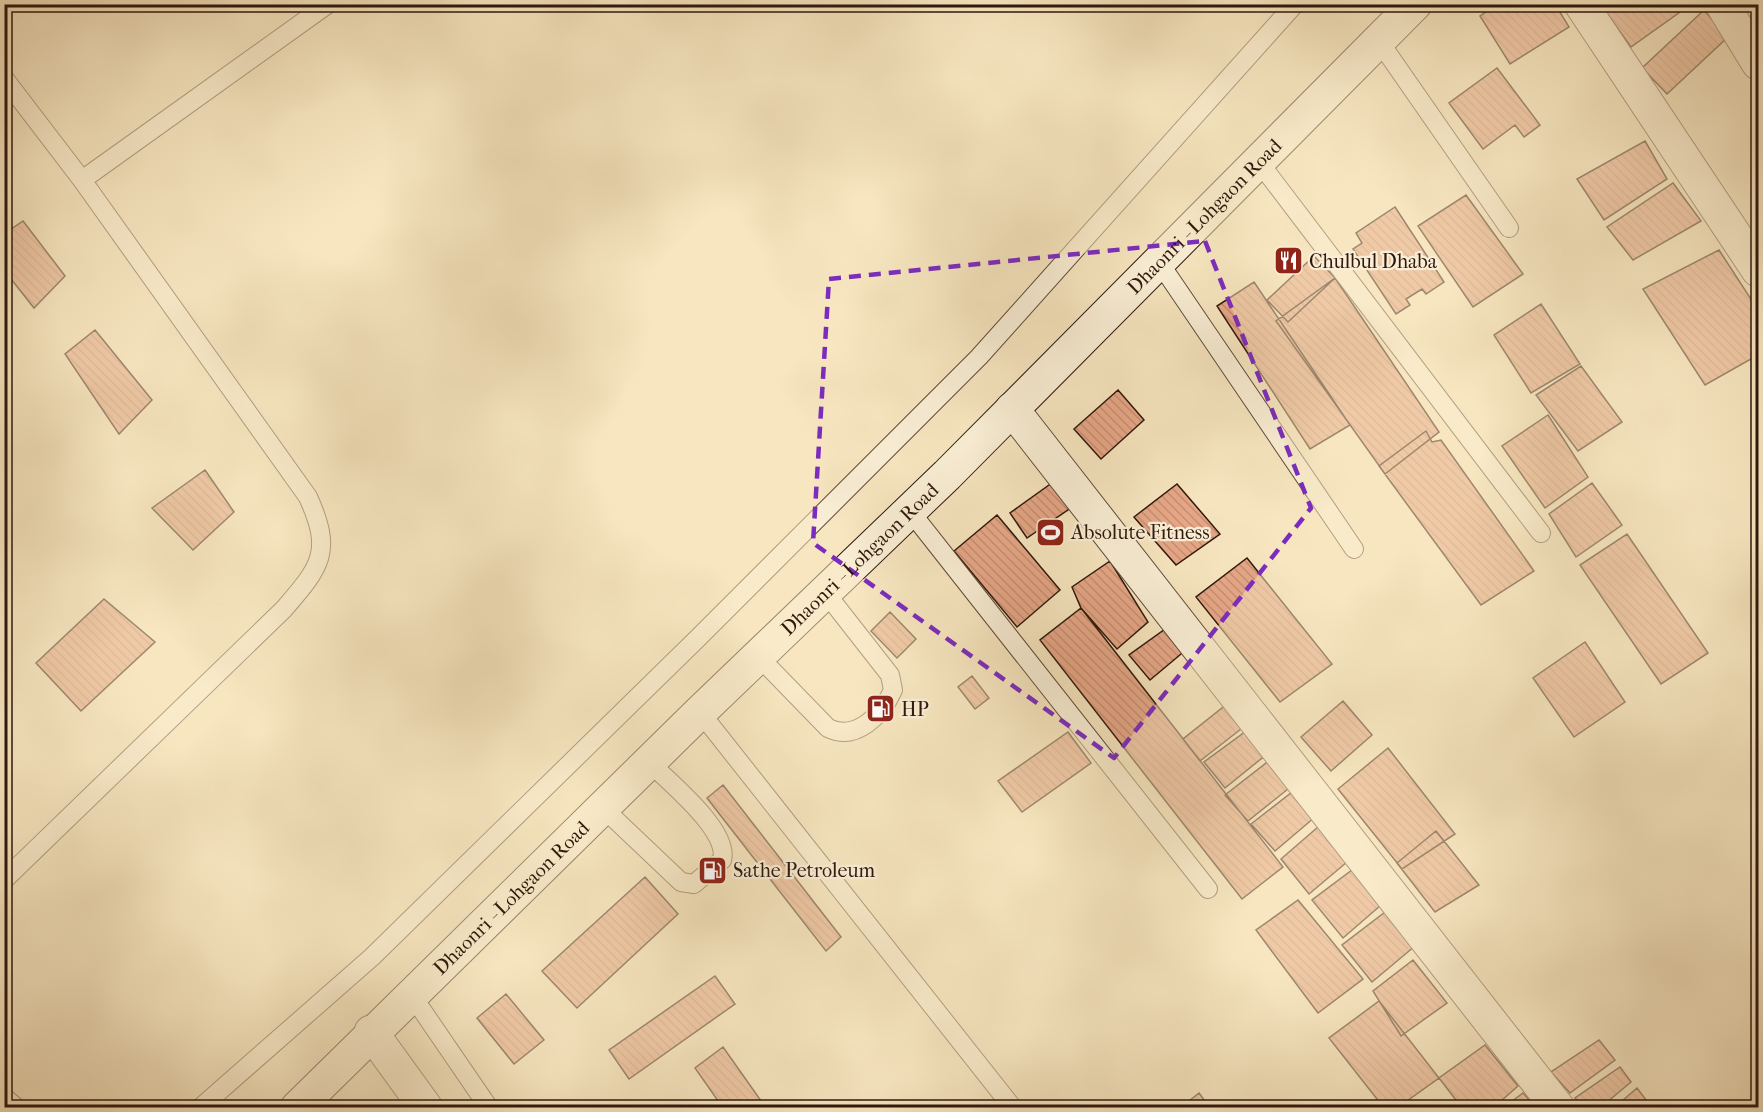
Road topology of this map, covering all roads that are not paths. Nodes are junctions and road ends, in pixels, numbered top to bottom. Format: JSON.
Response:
{"nodes":[{"id":1,"x":328,"y":4,"type":"edge"},
{"id":2,"x":1295,"y":4,"type":"edge"},
{"id":3,"x":1415,"y":4,"type":"edge"},
{"id":4,"x":1581,"y":4,"type":"edge"},
{"id":5,"x":1722,"y":4,"type":"edge"},
{"id":6,"x":1379,"y":41,"type":"junction"},
{"id":7,"x":1758,"y":63,"type":"edge"},
{"id":8,"x":4,"y":78,"type":"edge"},
{"id":9,"x":1259,"y":162,"type":"junction"},
{"id":10,"x":82,"y":180,"type":"junction"},
{"id":11,"x":1509,"y":228,"type":"dead end"},
{"id":12,"x":1159,"y":262,"type":"junction"},
{"id":13,"x":1758,"y":270,"type":"edge"},
{"id":14,"x":1012,"y":409,"type":"junction"},
{"id":15,"x":910,"y":510,"type":"junction"},
{"id":16,"x":1541,"y":533,"type":"dead end"},
{"id":17,"x":1354,"y":549,"type":"dead end"},
{"id":18,"x":825,"y":592,"type":"junction"},
{"id":19,"x":758,"y":656,"type":"junction"},
{"id":20,"x":700,"y":712,"type":"junction"},
{"id":21,"x":649,"y":762,"type":"junction"},
{"id":22,"x":602,"y":807,"type":"junction"},
{"id":23,"x":4,"y":880,"type":"edge"},
{"id":24,"x":1208,"y":889,"type":"dead end"},
{"id":25,"x":411,"y":994,"type":"junction"},
{"id":26,"x":371,"y":1032,"type":"junction"},
{"id":27,"x":4,"y":1097,"type":"edge"},
{"id":28,"x":18,"y":1107,"type":"edge"},
{"id":29,"x":200,"y":1107,"type":"edge"},
{"id":30,"x":297,"y":1107,"type":"edge"},
{"id":31,"x":426,"y":1107,"type":"edge"},
{"id":32,"x":489,"y":1107,"type":"edge"},
{"id":33,"x":1013,"y":1107,"type":"edge"},
{"id":34,"x":1558,"y":1107,"type":"edge"}],
"edges":[{"from":1,"to":10,"type":"lane"},
{"from":2,"to":29,"type":"lane"},
{"from":3,"to":6,"type":"main road","name":"Dhaonri - Lohgaon Road"},
{"from":4,"to":13,"type":"main road"},
{"from":5,"to":7,"type":"main road"},
{"from":6,"to":9,"type":"main road","name":"Dhaonri - Lohgaon Road"},
{"from":6,"to":11,"type":"lane"},
{"from":8,"to":10,"type":"lane"},
{"from":9,"to":12,"type":"main road","name":"Dhaonri - Lohgaon Road"},
{"from":9,"to":16,"type":"lane"},
{"from":10,"to":23,"type":"lane"},
{"from":12,"to":14,"type":"main road","name":"Dhaonri - Lohgaon Road"},
{"from":12,"to":17,"type":"lane"},
{"from":14,"to":15,"type":"main road","name":"Dhaonri - Lohgaon Road"},
{"from":14,"to":34,"type":"main road"},
{"from":15,"to":18,"type":"main road","name":"Dhaonri - Lohgaon Road"},
{"from":15,"to":24,"type":"lane"},
{"from":18,"to":19,"type":"main road","name":"Dhaonri - Lohgaon Road"},
{"from":18,"to":19,"type":"lane"},
{"from":19,"to":20,"type":"main road","name":"Dhaonri - Lohgaon Road"},
{"from":20,"to":21,"type":"main road","name":"Dhaonri - Lohgaon Road"},
{"from":20,"to":33,"type":"lane"},
{"from":21,"to":22,"type":"main road","name":"Dhaonri - Lohgaon Road"},
{"from":21,"to":22,"type":"lane"},
{"from":22,"to":25,"type":"main road","name":"Dhaonri - Lohgaon Road"},
{"from":25,"to":26,"type":"main road","name":"Dhaonri - Lohgaon Road"},
{"from":25,"to":32,"type":"lane"},
{"from":26,"to":30,"type":"main road","name":"Dhaonri - Lohgaon Road"},
{"from":26,"to":31,"type":"main road"},
{"from":27,"to":28,"type":"lane"}]}
